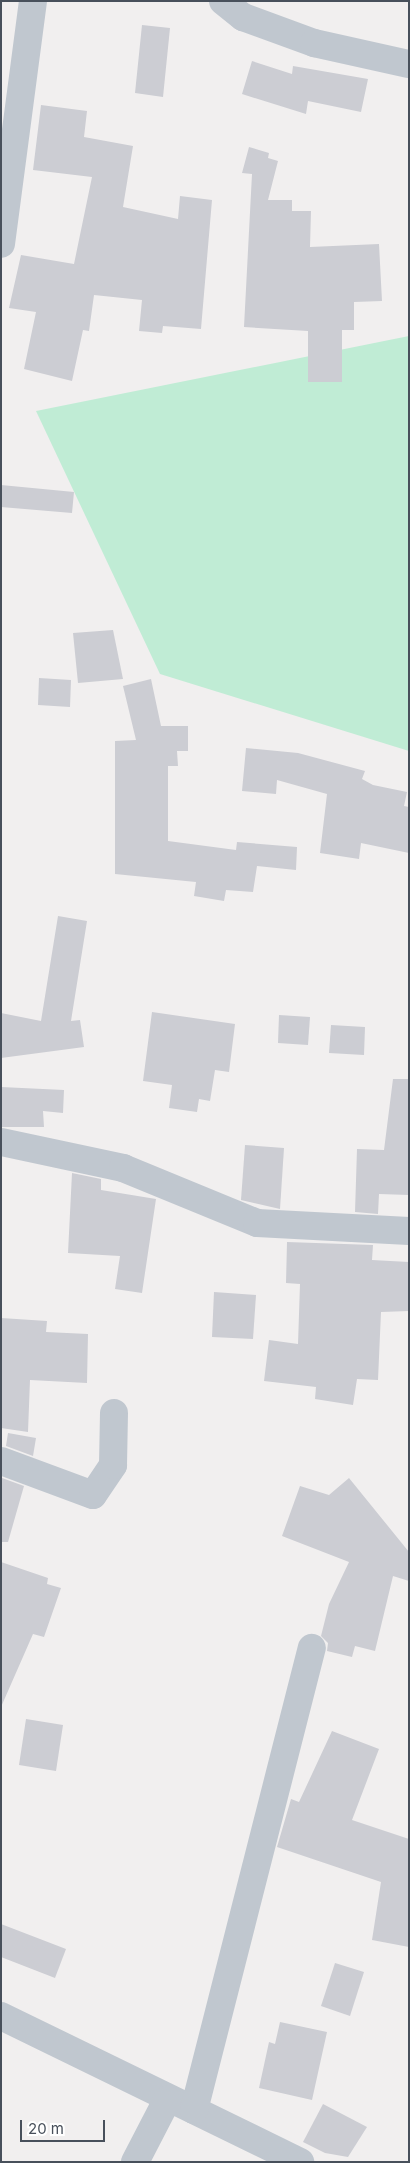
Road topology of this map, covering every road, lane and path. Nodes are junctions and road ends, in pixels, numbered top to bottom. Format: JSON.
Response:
{"nodes":[{"id":1,"x":33,"y":1,"type":"edge"},
{"id":2,"x":223,"y":1,"type":"edge"},
{"id":3,"x":409,"y":64,"type":"edge"},
{"id":4,"x":1,"y":244,"type":"edge"},
{"id":5,"x":1,"y":1142,"type":"edge"},
{"id":6,"x":409,"y":1231,"type":"edge"},
{"id":7,"x":114,"y":1413,"type":"dead end"},
{"id":8,"x":1,"y":1461,"type":"edge"},
{"id":9,"x":312,"y":1648,"type":"dead end"},
{"id":10,"x":1,"y":2016,"type":"edge"},
{"id":11,"x":166,"y":2100,"type":"junction"},
{"id":12,"x":194,"y":2110,"type":"junction"},
{"id":13,"x":135,"y":2162,"type":"edge"},
{"id":14,"x":300,"y":2162,"type":"edge"}],
"edges":[{"from":1,"to":4,"type":"street"},
{"from":2,"to":3,"type":"street"},
{"from":5,"to":6,"type":"street"},
{"from":7,"to":8,"type":"street"},
{"from":9,"to":12,"type":"street"},
{"from":10,"to":11,"type":"street"},
{"from":11,"to":12,"type":"street"},
{"from":11,"to":13,"type":"street"},
{"from":12,"to":14,"type":"street"}]}
